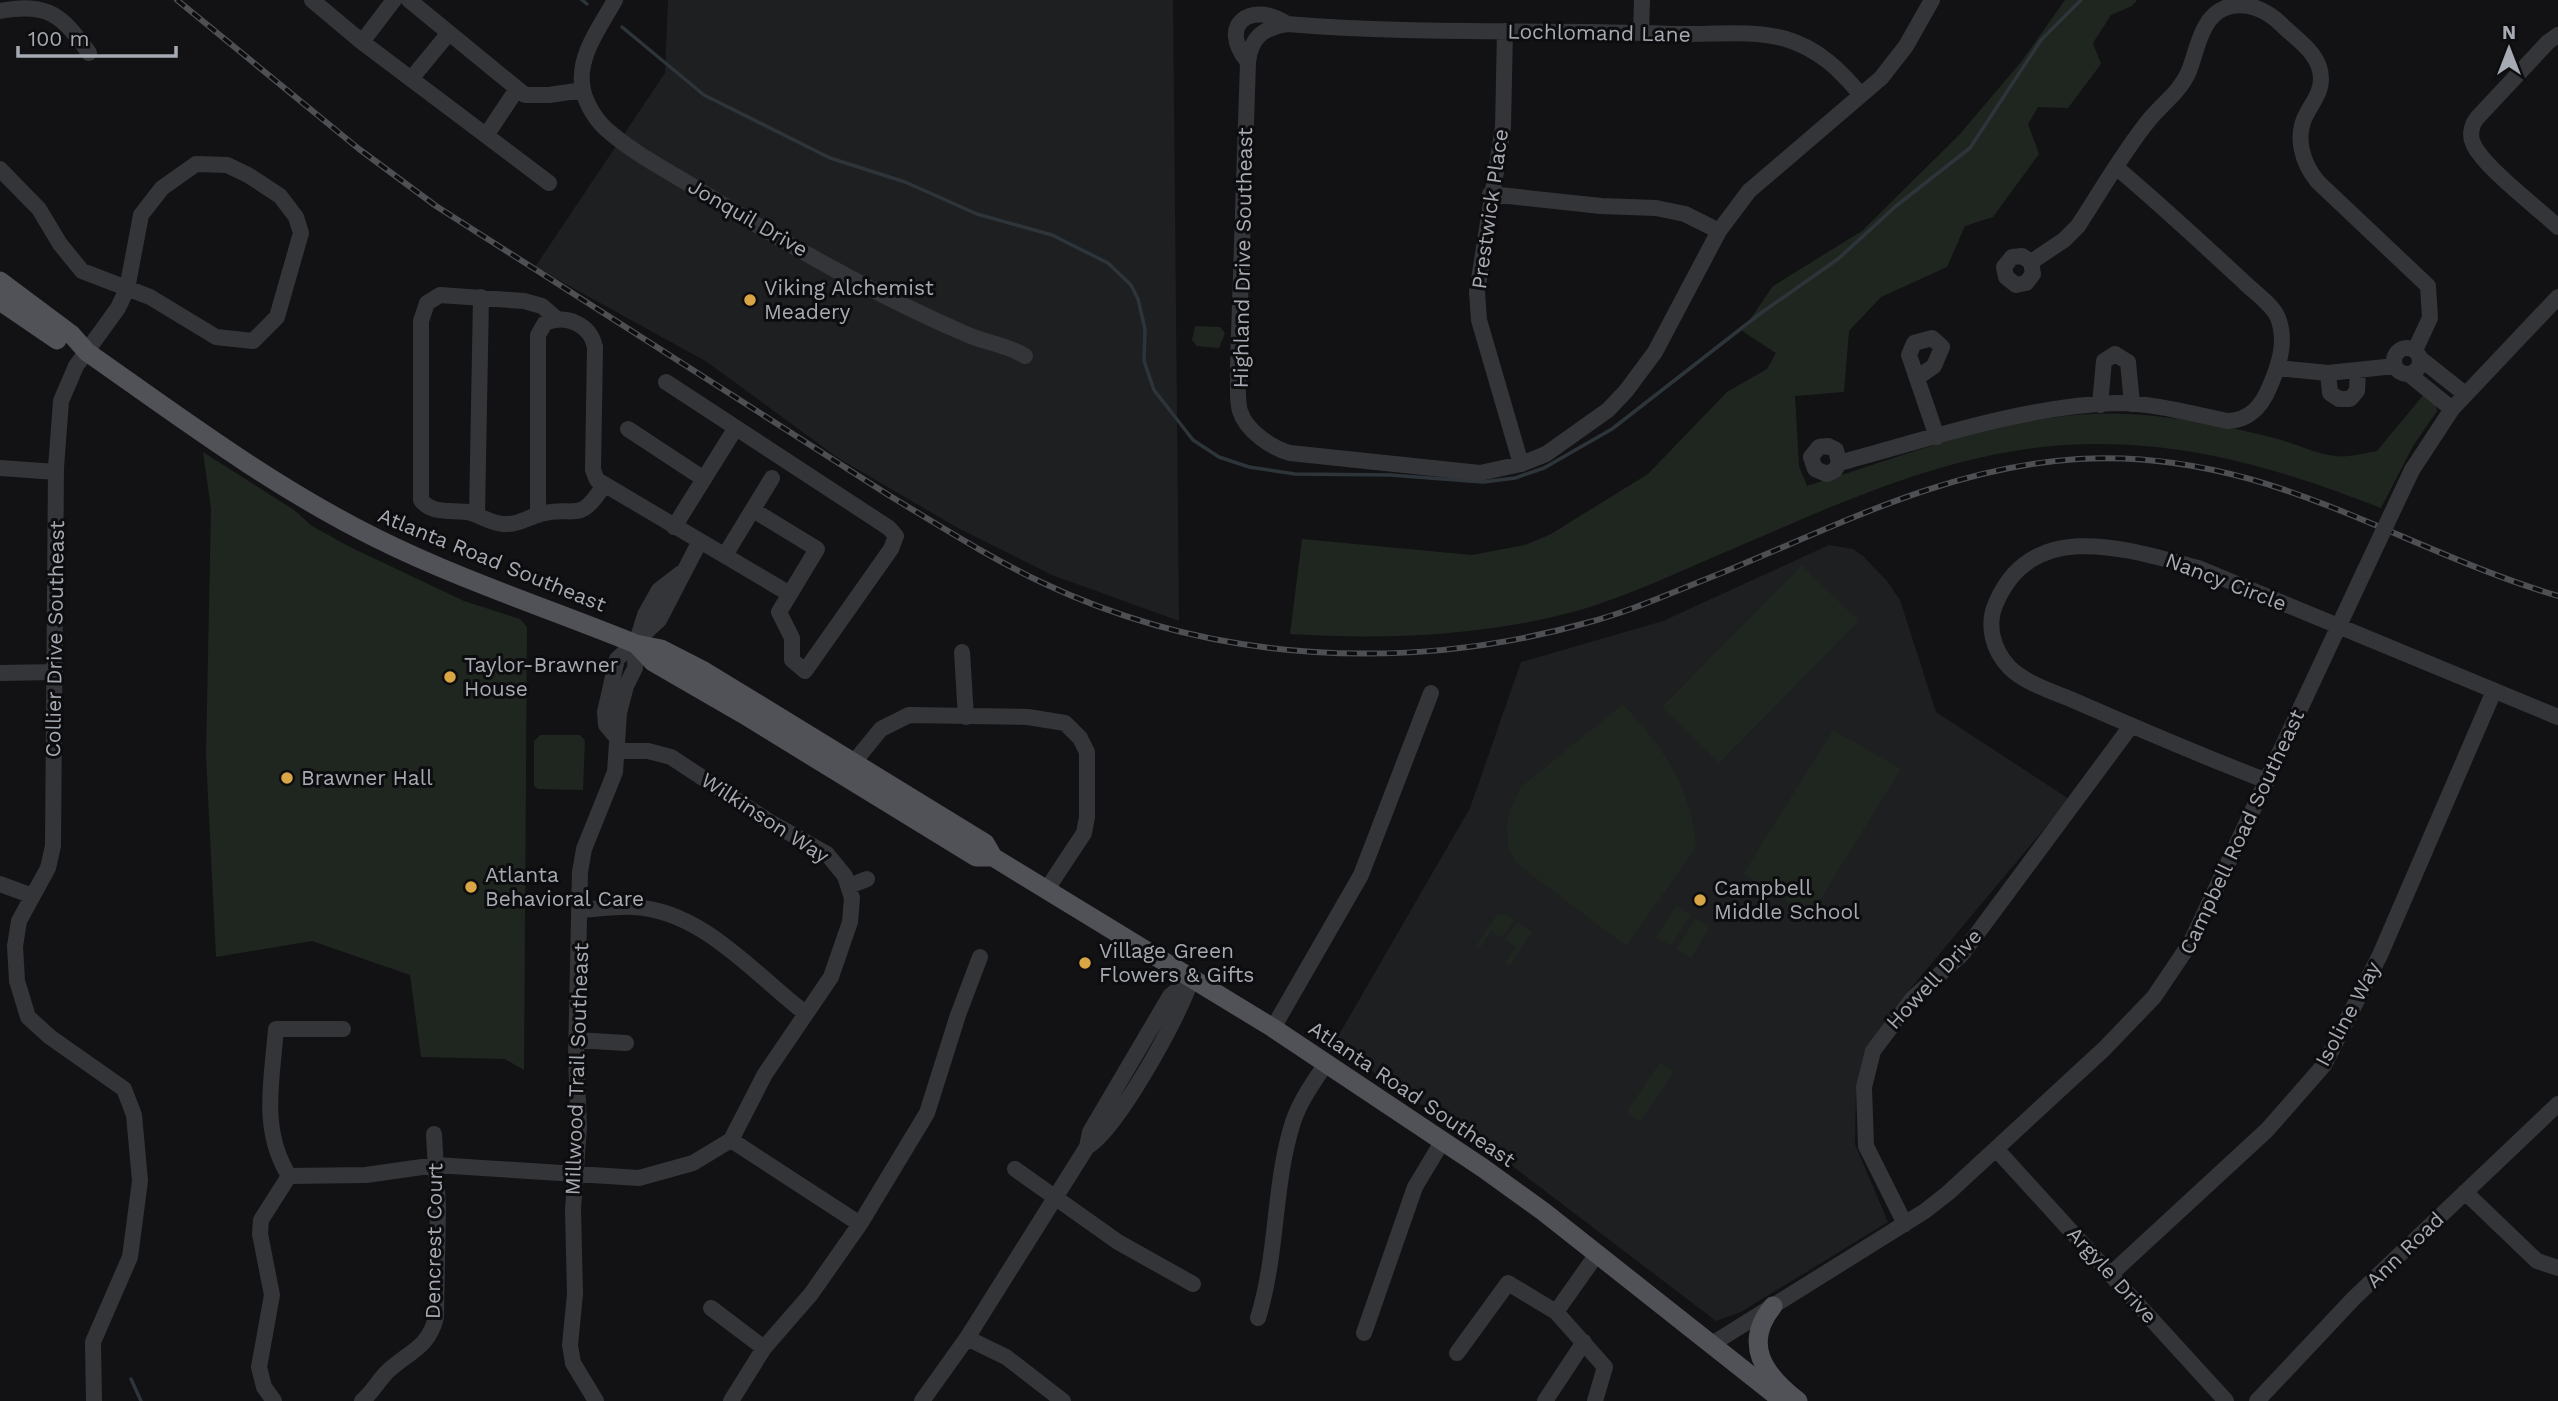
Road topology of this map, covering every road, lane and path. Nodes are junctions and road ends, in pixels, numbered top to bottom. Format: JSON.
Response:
{"nodes":[{"id":1,"x":312,"y":0,"type":"edge"},
{"id":2,"x":394,"y":0,"type":"edge"},
{"id":3,"x":409,"y":0,"type":"edge"},
{"id":4,"x":615,"y":0,"type":"edge"},
{"id":5,"x":1642,"y":0,"type":"edge"},
{"id":6,"x":1932,"y":0,"type":"edge"},
{"id":7,"x":0,"y":11,"type":"edge"},
{"id":8,"x":1287,"y":24,"type":"junction"},
{"id":9,"x":1316,"y":25,"type":"joint"},
{"id":10,"x":1505,"y":32,"type":"junction"},
{"id":11,"x":1641,"y":32,"type":"junction"},
{"id":12,"x":448,"y":34,"type":"junction"},
{"id":13,"x":2558,"y":35,"type":"edge"},
{"id":14,"x":362,"y":42,"type":"junction"},
{"id":15,"x":89,"y":53,"type":"dead end"},
{"id":16,"x":1248,"y":62,"type":"junction"},
{"id":17,"x":411,"y":79,"type":"junction"},
{"id":18,"x":517,"y":89,"type":"junction"},
{"id":19,"x":583,"y":90,"type":"junction"},
{"id":20,"x":1861,"y":95,"type":"junction"},
{"id":21,"x":487,"y":134,"type":"junction"},
{"id":22,"x":2117,"y":168,"type":"junction"},
{"id":23,"x":0,"y":169,"type":"edge"},
{"id":24,"x":549,"y":183,"type":"dead end"},
{"id":25,"x":1490,"y":194,"type":"junction"},
{"id":26,"x":2558,"y":227,"type":"edge"},
{"id":27,"x":1719,"y":231,"type":"junction"},
{"id":28,"x":2031,"y":262,"type":"dead end"},
{"id":29,"x":0,"y":281,"type":"edge"},
{"id":30,"x":127,"y":289,"type":"junction"},
{"id":31,"x":481,"y":297,"type":"junction"},
{"id":32,"x":2558,"y":297,"type":"edge"},
{"id":33,"x":0,"y":301,"type":"edge"},
{"id":34,"x":557,"y":319,"type":"junction"},
{"id":35,"x":87,"y":352,"type":"junction"},
{"id":36,"x":2418,"y":354,"type":"junction"},
{"id":37,"x":1025,"y":356,"type":"dead end"},
{"id":38,"x":2395,"y":366,"type":"junction"},
{"id":39,"x":2277,"y":368,"type":"junction"},
{"id":40,"x":2358,"y":371,"type":"junction"},
{"id":41,"x":2328,"y":373,"type":"junction"},
{"id":42,"x":2410,"y":374,"type":"junction"},
{"id":43,"x":1917,"y":377,"type":"dead end"},
{"id":44,"x":666,"y":382,"type":"dead end"},
{"id":45,"x":2465,"y":394,"type":"junction"},
{"id":46,"x":2132,"y":404,"type":"junction"},
{"id":47,"x":2100,"y":405,"type":"junction"},
{"id":48,"x":2452,"y":409,"type":"junction"},
{"id":49,"x":628,"y":429,"type":"dead end"},
{"id":50,"x":735,"y":429,"type":"junction"},
{"id":51,"x":1937,"y":437,"type":"junction"},
{"id":52,"x":1839,"y":463,"type":"dead end"},
{"id":53,"x":1521,"y":464,"type":"junction"},
{"id":54,"x":0,"y":468,"type":"edge"},
{"id":55,"x":56,"y":472,"type":"junction"},
{"id":56,"x":772,"y":478,"type":"dead end"},
{"id":57,"x":704,"y":479,"type":"junction"},
{"id":58,"x":604,"y":485,"type":"junction"},
{"id":59,"x":753,"y":510,"type":"junction"},
{"id":60,"x":538,"y":514,"type":"junction"},
{"id":61,"x":477,"y":515,"type":"junction"},
{"id":62,"x":674,"y":527,"type":"junction"},
{"id":63,"x":699,"y":543,"type":"junction"},
{"id":64,"x":725,"y":555,"type":"junction"},
{"id":65,"x":681,"y":573,"type":"junction"},
{"id":66,"x":788,"y":593,"type":"junction"},
{"id":67,"x":2338,"y":626,"type":"junction"},
{"id":68,"x":636,"y":644,"type":"junction"},
{"id":69,"x":962,"y":652,"type":"dead end"},
{"id":70,"x":55,"y":672,"type":"junction"},
{"id":71,"x":0,"y":673,"type":"edge"},
{"id":72,"x":2494,"y":691,"type":"junction"},
{"id":73,"x":1431,"y":693,"type":"dead end"},
{"id":74,"x":966,"y":717,"type":"junction"},
{"id":75,"x":2558,"y":717,"type":"edge"},
{"id":76,"x":2131,"y":726,"type":"junction"},
{"id":77,"x":617,"y":744,"type":"junction"},
{"id":78,"x":854,"y":762,"type":"junction"},
{"id":79,"x":2267,"y":781,"type":"junction"},
{"id":80,"x":993,"y":857,"type":"junction"},
{"id":81,"x":867,"y":879,"type":"dead end"},
{"id":82,"x":0,"y":884,"type":"edge"},
{"id":83,"x":849,"y":886,"type":"junction"},
{"id":84,"x":1047,"y":889,"type":"junction"},
{"id":85,"x":30,"y":895,"type":"junction"},
{"id":86,"x":580,"y":910,"type":"junction"},
{"id":87,"x":981,"y":957,"type":"dead end"},
{"id":88,"x":1191,"y":979,"type":"junction"},
{"id":89,"x":805,"y":1013,"type":"junction"},
{"id":90,"x":1273,"y":1028,"type":"junction"},
{"id":91,"x":343,"y":1029,"type":"dead end"},
{"id":92,"x":576,"y":1040,"type":"junction"},
{"id":93,"x":626,"y":1043,"type":"dead end"},
{"id":94,"x":1325,"y":1065,"type":"junction"},
{"id":95,"x":2558,"y":1104,"type":"edge"},
{"id":96,"x":434,"y":1134,"type":"dead end"},
{"id":97,"x":731,"y":1140,"type":"junction"},
{"id":98,"x":1442,"y":1142,"type":"junction"},
{"id":99,"x":1997,"y":1150,"type":"junction"},
{"id":100,"x":436,"y":1165,"type":"junction"},
{"id":101,"x":1016,"y":1169,"type":"dead end"},
{"id":102,"x":575,"y":1175,"type":"junction"},
{"id":103,"x":289,"y":1176,"type":"junction"},
{"id":104,"x":2465,"y":1192,"type":"junction"},
{"id":105,"x":1055,"y":1198,"type":"junction"},
{"id":106,"x":860,"y":1224,"type":"junction"},
{"id":107,"x":1905,"y":1224,"type":"junction"},
{"id":108,"x":1593,"y":1251,"type":"junction"},
{"id":109,"x":2558,"y":1268,"type":"edge"},
{"id":110,"x":2111,"y":1274,"type":"junction"},
{"id":111,"x":1194,"y":1284,"type":"dead end"},
{"id":112,"x":1773,"y":1306,"type":"junction"},
{"id":113,"x":711,"y":1308,"type":"dead end"},
{"id":114,"x":1551,"y":1309,"type":"junction"},
{"id":115,"x":1258,"y":1318,"type":"dead end"},
{"id":116,"x":1364,"y":1333,"type":"dead end"},
{"id":117,"x":967,"y":1338,"type":"junction"},
{"id":118,"x":1584,"y":1342,"type":"junction"},
{"id":119,"x":1712,"y":1344,"type":"junction"},
{"id":120,"x":764,"y":1348,"type":"junction"},
{"id":121,"x":1457,"y":1353,"type":"dead end"},
{"id":122,"x":1776,"y":1399,"type":"edge"},
{"id":123,"x":94,"y":1401,"type":"edge"},
{"id":124,"x":274,"y":1401,"type":"edge"},
{"id":125,"x":362,"y":1401,"type":"edge"},
{"id":126,"x":596,"y":1401,"type":"edge"},
{"id":127,"x":731,"y":1401,"type":"edge"},
{"id":128,"x":922,"y":1401,"type":"edge"},
{"id":129,"x":1063,"y":1401,"type":"edge"},
{"id":130,"x":1545,"y":1401,"type":"edge"},
{"id":131,"x":1595,"y":1401,"type":"edge"},
{"id":132,"x":1798,"y":1401,"type":"edge"},
{"id":133,"x":2226,"y":1401,"type":"edge"},
{"id":134,"x":2258,"y":1401,"type":"edge"}],
"edges":[{"from":1,"to":14,"type":"street"},
{"from":2,"to":14,"type":"street"},
{"from":3,"to":12,"type":"street"},
{"from":4,"to":19,"type":"street"},
{"from":5,"to":11,"type":"street"},
{"from":6,"to":20,"type":"street","name":"Highland Drive Southeast"},
{"from":7,"to":15,"type":"street"},
{"from":8,"to":9,"type":"street","name":"Highland Drive Southeast"},
{"from":8,"to":16,"type":"street","name":"Highland Drive Southeast"},
{"from":8,"to":16,"type":"street"},
{"from":9,"to":10,"type":"street","name":"Lochlomand Lane"},
{"from":10,"to":11,"type":"street","name":"Lochlomand Lane"},
{"from":10,"to":25,"type":"street","name":"Prestwick Place"},
{"from":11,"to":20,"type":"street","name":"Lochlomand Lane"},
{"from":12,"to":17,"type":"street"},
{"from":12,"to":18,"type":"street"},
{"from":13,"to":26,"type":"street"},
{"from":14,"to":17,"type":"street"},
{"from":16,"to":53,"type":"street","name":"Highland Drive Southeast"},
{"from":17,"to":21,"type":"street"},
{"from":18,"to":19,"type":"street"},
{"from":18,"to":21,"type":"street"},
{"from":19,"to":37,"type":"street","name":"Jonquil Drive"},
{"from":20,"to":27,"type":"street","name":"Highland Drive Southeast"},
{"from":21,"to":24,"type":"street"},
{"from":22,"to":28,"type":"street"},
{"from":22,"to":36,"type":"street"},
{"from":22,"to":39,"type":"street"},
{"from":23,"to":30,"type":"street"},
{"from":25,"to":27,"type":"street"},
{"from":25,"to":53,"type":"street","name":"Prestwick Place"},
{"from":27,"to":53,"type":"street","name":"Highland Drive Southeast"},
{"from":29,"to":35,"type":"main road","name":"Atlanta Road Southeast"},
{"from":30,"to":30,"type":"street"},
{"from":30,"to":35,"type":"street","name":"Collier Drive Southeast"},
{"from":31,"to":34,"type":"street"},
{"from":31,"to":61,"type":"street"},
{"from":31,"to":61,"type":"street"},
{"from":32,"to":45,"type":"street","name":"Campbell Road Southeast"},
{"from":33,"to":35,"type":"main road","name":"Atlanta Road Southeast"},
{"from":34,"to":58,"type":"street"},
{"from":34,"to":60,"type":"street"},
{"from":35,"to":55,"type":"street","name":"Collier Drive Southeast"},
{"from":35,"to":68,"type":"main road","name":"Atlanta Road Southeast"},
{"from":36,"to":38,"type":"street"},
{"from":36,"to":42,"type":"street"},
{"from":36,"to":45,"type":"street"},
{"from":38,"to":40,"type":"street"},
{"from":38,"to":42,"type":"street"},
{"from":39,"to":41,"type":"street"},
{"from":39,"to":46,"type":"street"},
{"from":40,"to":41,"type":"street"},
{"from":40,"to":41,"type":"street"},
{"from":42,"to":48,"type":"street"},
{"from":43,"to":51,"type":"street"},
{"from":44,"to":50,"type":"street"},
{"from":45,"to":48,"type":"street","name":"Campbell Road Southeast"},
{"from":46,"to":47,"type":"street"},
{"from":46,"to":47,"type":"street"},
{"from":47,"to":51,"type":"street"},
{"from":48,"to":67,"type":"street","name":"Campbell Road Southeast","bridge":true},
{"from":49,"to":57,"type":"street"},
{"from":50,"to":57,"type":"street"},
{"from":50,"to":66,"type":"street"},
{"from":51,"to":52,"type":"street"},
{"from":54,"to":55,"type":"street"},
{"from":55,"to":70,"type":"street","name":"Collier Drive Southeast"},
{"from":56,"to":59,"type":"street"},
{"from":57,"to":62,"type":"street"},
{"from":58,"to":60,"type":"street"},
{"from":58,"to":62,"type":"street"},
{"from":59,"to":64,"type":"street"},
{"from":59,"to":66,"type":"street"},
{"from":60,"to":61,"type":"street"},
{"from":62,"to":63,"type":"street"},
{"from":63,"to":64,"type":"street"},
{"from":63,"to":65,"type":"street"},
{"from":64,"to":66,"type":"street"},
{"from":65,"to":68,"type":"street"},
{"from":65,"to":68,"type":"street"},
{"from":67,"to":72,"type":"street","name":"Nancy Circle"},
{"from":67,"to":76,"type":"street","name":"Nancy Circle"},
{"from":67,"to":79,"type":"street","name":"Campbell Road Southeast"},
{"from":68,"to":77,"type":"street"},
{"from":68,"to":78,"type":"main road","name":"Atlanta Road Southeast"},
{"from":68,"to":80,"type":"main road","name":"Atlanta Road Southeast"},
{"from":69,"to":74,"type":"street"},
{"from":70,"to":71,"type":"street"},
{"from":70,"to":85,"type":"street","name":"Collier Drive Southeast"},
{"from":72,"to":75,"type":"street","name":"Nancy Circle"},
{"from":72,"to":110,"type":"street","name":"Isoline Way"},
{"from":73,"to":90,"type":"street"},
{"from":74,"to":78,"type":"street"},
{"from":74,"to":84,"type":"street"},
{"from":76,"to":79,"type":"street","name":"Nancy Circle"},
{"from":76,"to":107,"type":"street","name":"Howell Drive"},
{"from":77,"to":83,"type":"street","name":"Wilkinson Way"},
{"from":77,"to":86,"type":"street","name":"Millwood Trail Southeast"},
{"from":78,"to":80,"type":"main road","name":"Atlanta Road Southeast"},
{"from":79,"to":99,"type":"street","name":"Campbell Road Southeast"},
{"from":80,"to":84,"type":"main road","name":"Atlanta Road Southeast"},
{"from":81,"to":83,"type":"street"},
{"from":82,"to":85,"type":"street"},
{"from":83,"to":89,"type":"street"},
{"from":84,"to":88,"type":"main road","name":"Atlanta Road Southeast"},
{"from":85,"to":123,"type":"street","name":"Collier Drive Southeast"},
{"from":86,"to":89,"type":"street"},
{"from":86,"to":92,"type":"street","name":"Millwood Trail Southeast"},
{"from":87,"to":106,"type":"street"},
{"from":88,"to":90,"type":"main road","name":"Atlanta Road Southeast"},
{"from":88,"to":105,"type":"street"},
{"from":89,"to":97,"type":"street"},
{"from":90,"to":94,"type":"main road","name":"Atlanta Road Southeast"},
{"from":91,"to":103,"type":"street"},
{"from":92,"to":93,"type":"street"},
{"from":92,"to":102,"type":"street","name":"Millwood Trail Southeast"},
{"from":94,"to":98,"type":"main road","name":"Atlanta Road Southeast"},
{"from":94,"to":115,"type":"street"},
{"from":95,"to":104,"type":"street","name":"Ann Road"},
{"from":96,"to":100,"type":"street","name":"Dencrest Court"},
{"from":97,"to":102,"type":"street"},
{"from":97,"to":106,"type":"street"},
{"from":98,"to":108,"type":"main road","name":"Atlanta Road Southeast"},
{"from":98,"to":116,"type":"street"},
{"from":99,"to":107,"type":"street","name":"Campbell Road Southeast"},
{"from":99,"to":110,"type":"street","name":"Argyle Drive"},
{"from":100,"to":102,"type":"street"},
{"from":100,"to":103,"type":"street"},
{"from":100,"to":125,"type":"street","name":"Dencrest Court"},
{"from":101,"to":105,"type":"street"},
{"from":102,"to":126,"type":"street","name":"Millwood Trail Southeast"},
{"from":103,"to":124,"type":"street"},
{"from":104,"to":109,"type":"street"},
{"from":104,"to":134,"type":"street","name":"Ann Road"},
{"from":105,"to":111,"type":"street"},
{"from":105,"to":117,"type":"street"},
{"from":106,"to":120,"type":"street"},
{"from":107,"to":112,"type":"street","name":"Campbell Road Southeast"},
{"from":108,"to":114,"type":"street"},
{"from":108,"to":119,"type":"main road","name":"Atlanta Road Southeast"},
{"from":110,"to":133,"type":"street","name":"Argyle Drive"},
{"from":112,"to":119,"type":"street","name":"Campbell Road Southeast"},
{"from":112,"to":132,"type":"main road"},
{"from":113,"to":120,"type":"street"},
{"from":114,"to":118,"type":"street"},
{"from":114,"to":121,"type":"street"},
{"from":117,"to":128,"type":"street"},
{"from":117,"to":129,"type":"street"},
{"from":118,"to":130,"type":"street"},
{"from":118,"to":131,"type":"street"},
{"from":119,"to":122,"type":"main road","name":"Atlanta Road Southeast"},
{"from":120,"to":127,"type":"street"}]}
